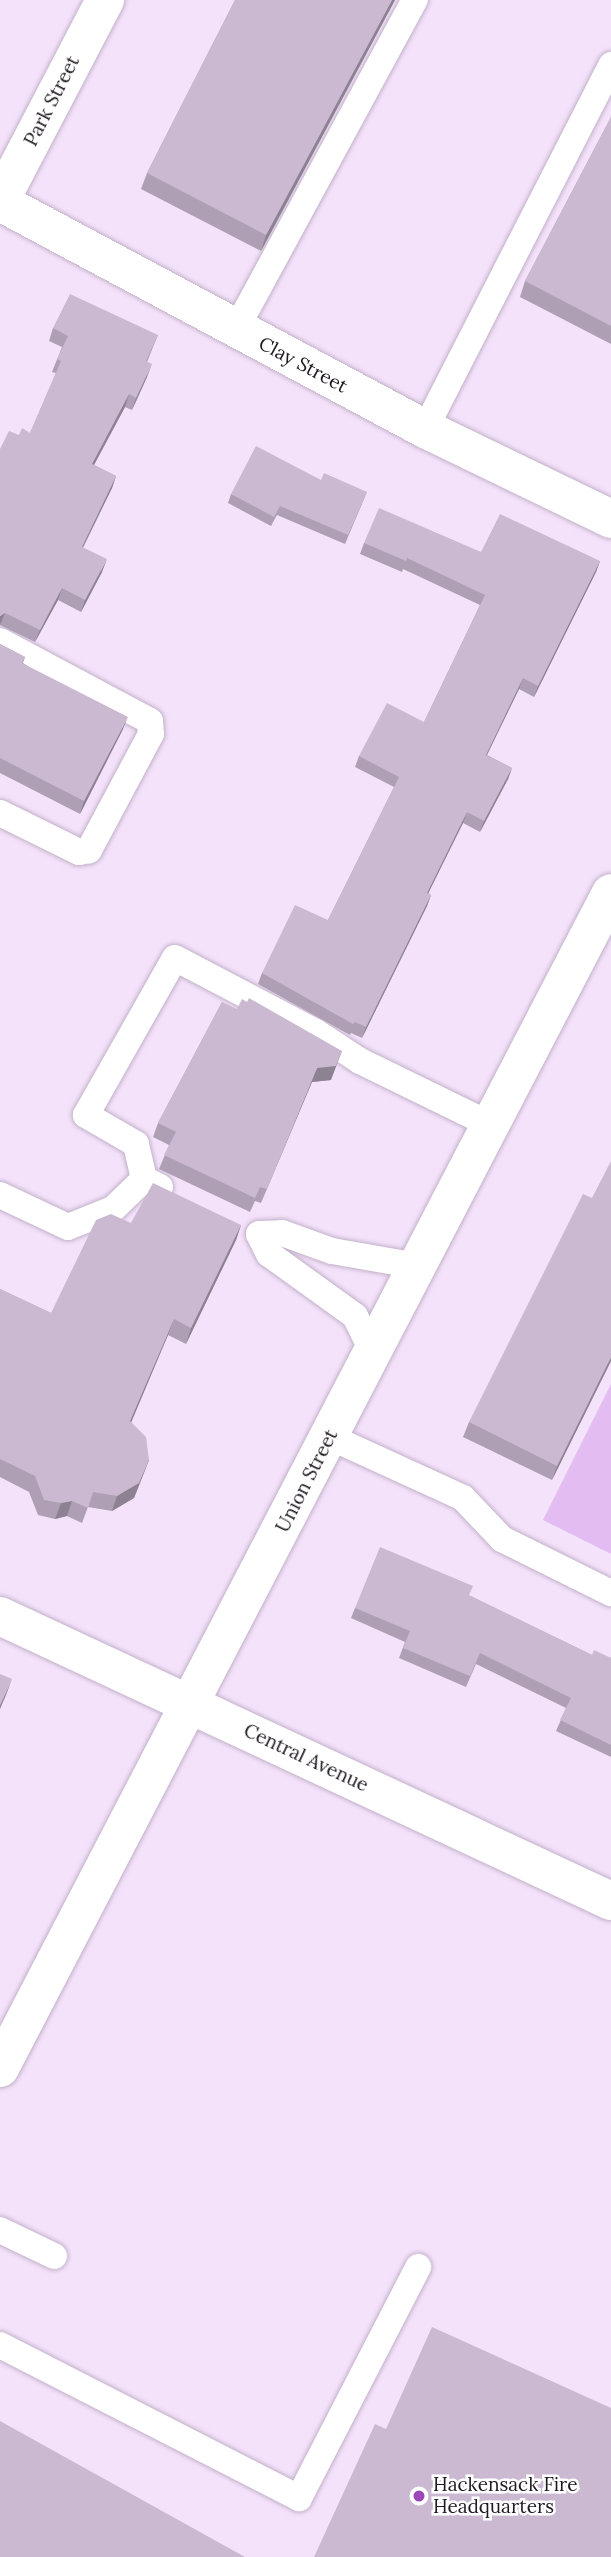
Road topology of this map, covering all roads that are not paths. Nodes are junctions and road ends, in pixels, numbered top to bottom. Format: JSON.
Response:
{"nodes":[{"id":1,"x":105,"y":0,"type":"edge"},
{"id":2,"x":415,"y":0,"type":"edge"},
{"id":3,"x":611,"y":65,"type":"edge"},
{"id":4,"x":0,"y":201,"type":"edge"},
{"id":5,"x":236,"y":329,"type":"junction"},
{"id":6,"x":425,"y":429,"type":"junction"},
{"id":7,"x":611,"y":519,"type":"edge"},
{"id":8,"x":0,"y":641,"type":"edge"},
{"id":9,"x":0,"y":813,"type":"edge"},
{"id":10,"x":611,"y":893,"type":"edge"},
{"id":11,"x":491,"y":1125,"type":"junction"},
{"id":12,"x":144,"y":1179,"type":"junction"},
{"id":13,"x":0,"y":1195,"type":"edge"},
{"id":14,"x":179,"y":1196,"type":"edge"},
{"id":15,"x":418,"y":1266,"type":"junction"},
{"id":16,"x":373,"y":1353,"type":"junction"},
{"id":17,"x":330,"y":1437,"type":"junction"},
{"id":18,"x":611,"y":1593,"type":"edge"},
{"id":19,"x":0,"y":1616,"type":"edge"},
{"id":20,"x":191,"y":1705,"type":"junction"},
{"id":21,"x":611,"y":1901,"type":"edge"},
{"id":22,"x":0,"y":2067,"type":"edge"},
{"id":23,"x":0,"y":2230,"type":"edge"},
{"id":24,"x":54,"y":2256,"type":"dead end"},
{"id":25,"x":418,"y":2267,"type":"dead end"},
{"id":26,"x":0,"y":2346,"type":"edge"}],
"edges":[{"from":1,"to":4,"type":"street","name":"Park Street"},
{"from":2,"to":5,"type":"lane"},
{"from":3,"to":6,"type":"lane"},
{"from":4,"to":5,"type":"street","name":"Clay Street"},
{"from":5,"to":6,"type":"street","name":"Clay Street"},
{"from":6,"to":7,"type":"street","name":"Clay Street"},
{"from":8,"to":9,"type":"lane"},
{"from":10,"to":11,"type":"street","name":"Union Street"},
{"from":11,"to":12,"type":"lane"},
{"from":11,"to":15,"type":"street","name":"Union Street"},
{"from":12,"to":13,"type":"lane"},
{"from":12,"to":14,"type":"lane"},
{"from":15,"to":16,"type":"street","name":"Union Street"},
{"from":15,"to":16,"type":"lane"},
{"from":16,"to":17,"type":"street","name":"Union Street"},
{"from":17,"to":18,"type":"lane"},
{"from":17,"to":20,"type":"street","name":"Union Street"},
{"from":19,"to":20,"type":"street","name":"Central Avenue"},
{"from":20,"to":21,"type":"street","name":"Central Avenue"},
{"from":20,"to":22,"type":"street","name":"Union Street"},
{"from":23,"to":24,"type":"lane"},
{"from":25,"to":26,"type":"lane"}]}
